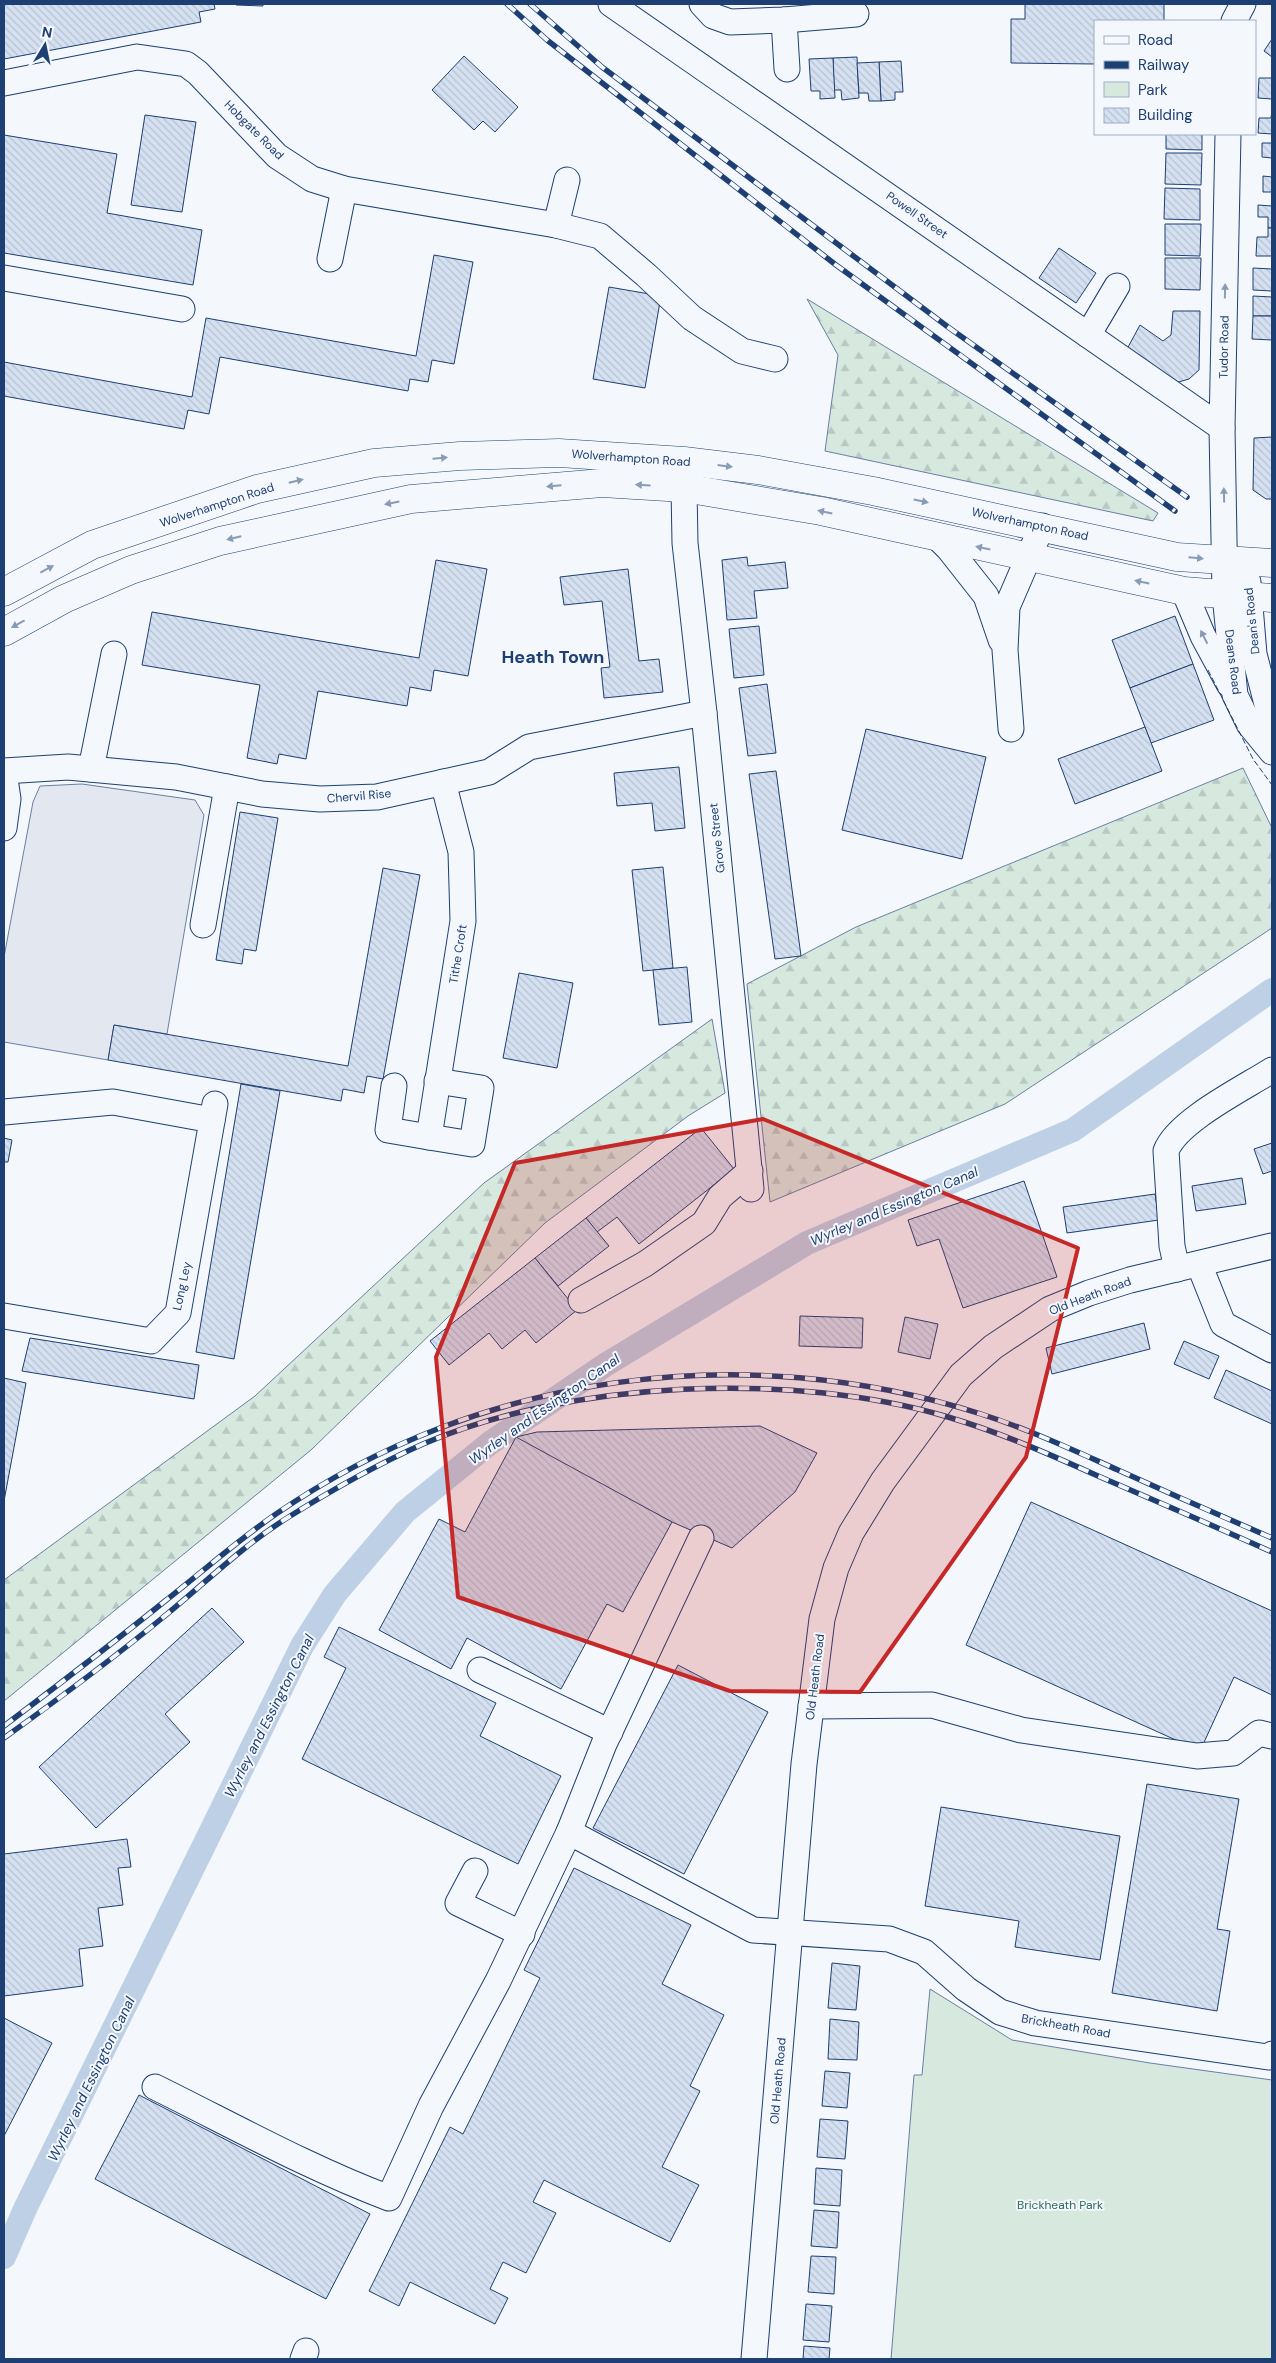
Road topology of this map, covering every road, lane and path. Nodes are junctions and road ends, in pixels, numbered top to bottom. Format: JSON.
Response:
{"nodes":[{"id":1,"x":612,"y":4,"type":"edge"},
{"id":2,"x":702,"y":4,"type":"edge"},
{"id":3,"x":1243,"y":4,"type":"edge"},
{"id":4,"x":856,"y":14,"type":"dead end"},
{"id":5,"x":784,"y":20,"type":"junction"},
{"id":6,"x":1235,"y":20,"type":"edge"},
{"id":7,"x":787,"y":69,"type":"dead end"},
{"id":8,"x":4,"y":84,"type":"edge"},
{"id":9,"x":1228,"y":135,"type":"edge"},
{"id":10,"x":567,"y":180,"type":"dead end"},
{"id":11,"x":344,"y":189,"type":"junction"},
{"id":12,"x":556,"y":225,"type":"junction"},
{"id":13,"x":330,"y":260,"type":"dead end"},
{"id":14,"x":4,"y":278,"type":"edge"},
{"id":15,"x":1117,"y":286,"type":"dead end"},
{"id":16,"x":182,"y":309,"type":"dead end"},
{"id":17,"x":1088,"y":335,"type":"junction"},
{"id":18,"x":775,"y":359,"type":"dead end"},
{"id":19,"x":1222,"y":428,"type":"junction"},
{"id":20,"x":684,"y":474,"type":"junction"},
{"id":21,"x":1042,"y":526,"type":"junction"},
{"id":22,"x":938,"y":538,"type":"junction"},
{"id":23,"x":1028,"y":558,"type":"junction"},
{"id":24,"x":1225,"y":561,"type":"junction"},
{"id":25,"x":1272,"y":563,"type":"edge"},
{"id":26,"x":1184,"y":591,"type":"junction"},
{"id":27,"x":4,"y":592,"type":"edge"},
{"id":28,"x":1249,"y":597,"type":"edge"},
{"id":29,"x":4,"y":632,"type":"edge"},
{"id":30,"x":1005,"y":650,"type":"junction"},
{"id":31,"x":114,"y":654,"type":"dead end"},
{"id":32,"x":1272,"y":658,"type":"edge"},
{"id":33,"x":1236,"y":695,"type":"junction"},
{"id":34,"x":704,"y":713,"type":"junction"},
{"id":35,"x":1272,"y":723,"type":"edge"},
{"id":36,"x":1012,"y":729,"type":"dead end"},
{"id":37,"x":1272,"y":752,"type":"edge"},
{"id":38,"x":91,"y":769,"type":"junction"},
{"id":39,"x":4,"y":771,"type":"edge"},
{"id":40,"x":443,"y":782,"type":"junction"},
{"id":41,"x":227,"y":787,"type":"junction"},
{"id":42,"x":4,"y":828,"type":"edge"},
{"id":43,"x":203,"y":925,"type":"dead end"},
{"id":44,"x":1272,"y":1070,"type":"edge"},
{"id":45,"x":394,"y":1086,"type":"dead end"},
{"id":46,"x":436,"y":1089,"type":"junction"},
{"id":47,"x":4,"y":1112,"type":"edge"},
{"id":48,"x":429,"y":1136,"type":"junction"},
{"id":49,"x":1272,"y":1246,"type":"edge"},
{"id":50,"x":1188,"y":1267,"type":"junction"},
{"id":51,"x":581,"y":1300,"type":"dead end"},
{"id":52,"x":4,"y":1316,"type":"edge"},
{"id":53,"x":1272,"y":1350,"type":"edge"},
{"id":54,"x":701,"y":1538,"type":"dead end"},
{"id":55,"x":480,"y":1670,"type":"dead end"},
{"id":56,"x":811,"y":1706,"type":"junction"},
{"id":57,"x":610,"y":1732,"type":"junction"},
{"id":58,"x":1272,"y":1736,"type":"edge"},
{"id":59,"x":569,"y":1832,"type":"junction"},
{"id":60,"x":475,"y":1871,"type":"dead end"},
{"id":61,"x":791,"y":1933,"type":"junction"},
{"id":62,"x":522,"y":1934,"type":"junction"},
{"id":63,"x":1272,"y":2054,"type":"edge"},
{"id":64,"x":155,"y":2087,"type":"dead end"},
{"id":65,"x":754,"y":2359,"type":"edge"}],
"edges":[{"from":1,"to":17,"type":"street","name":"Powell Street"},
{"from":2,"to":5,"type":"street"},
{"from":3,"to":6,"type":"street"},
{"from":4,"to":5,"type":"street"},
{"from":5,"to":7,"type":"street"},
{"from":8,"to":11,"type":"street","name":"Hobgate Road"},
{"from":19,"to":9,"type":"street","name":"Tudor Road","one_way":true},
{"from":10,"to":12,"type":"street"},
{"from":11,"to":12,"type":"street","name":"Hobgate Road"},
{"from":11,"to":13,"type":"street"},
{"from":12,"to":18,"type":"street","name":"Hobgate Road"},
{"from":14,"to":16,"type":"street"},
{"from":15,"to":17,"type":"street"},
{"from":17,"to":19,"type":"street","name":"Powell Street"},
{"from":24,"to":19,"type":"street","name":"Tudor Road","one_way":true},
{"from":20,"to":21,"type":"main road","name":"Wolverhampton Road","one_way":true},
{"from":22,"to":20,"type":"main road","name":"Wolverhampton Road","one_way":true},
{"from":27,"to":20,"type":"main road","name":"Wolverhampton Road","one_way":true},
{"from":20,"to":29,"type":"main road","name":"Wolverhampton Road","one_way":true},
{"from":20,"to":34,"type":"street","name":"Grove Street"},
{"from":21,"to":23,"type":"street"},
{"from":21,"to":24,"type":"main road","name":"Wolverhampton Road","one_way":true},
{"from":23,"to":22,"type":"main road","name":"Wolverhampton Road","one_way":true},
{"from":22,"to":30,"type":"street"},
{"from":26,"to":23,"type":"main road","name":"Wolverhampton Road","one_way":true},
{"from":23,"to":30,"type":"street"},
{"from":24,"to":25,"type":"main road","name":"Wolverhampton Road"},
{"from":24,"to":28,"type":"street","name":"Dean's Road"},
{"from":26,"to":28,"type":"main road","name":"Wolverhampton Road"},
{"from":33,"to":26,"type":"street","one_way":true},
{"from":28,"to":33,"type":"street","name":"Deans Road"},
{"from":28,"to":35,"type":"street","name":"Dean's Road"},
{"from":30,"to":36,"type":"street"},
{"from":31,"to":38,"type":"street"},
{"from":32,"to":35,"type":"street","name":"Dean's Road"},
{"from":33,"to":37,"type":"street","name":"Deans Road"},
{"from":34,"to":40,"type":"street","name":"Chervil Rise"},
{"from":34,"to":51,"type":"street","name":"Grove Street"},
{"from":38,"to":39,"type":"street","name":"Chervil Rise"},
{"from":38,"to":41,"type":"street","name":"Chervil Rise"},
{"from":39,"to":42,"type":"street","name":"Chervil Rise"},
{"from":40,"to":41,"type":"street","name":"Chervil Rise"},
{"from":40,"to":46,"type":"street","name":"Tithe Croft"},
{"from":41,"to":43,"type":"street"},
{"from":44,"to":50,"type":"street"},
{"from":45,"to":48,"type":"street"},
{"from":46,"to":48,"type":"street","name":"Tithe Croft"},
{"from":46,"to":48,"type":"street"},
{"from":47,"to":52,"type":"street","name":"Long Ley"},
{"from":49,"to":50,"type":"street","name":"Old Heath Road"},
{"from":50,"to":53,"type":"street"},
{"from":50,"to":56,"type":"street","name":"Old Heath Road"},
{"from":54,"to":57,"type":"street"},
{"from":55,"to":57,"type":"street"},
{"from":56,"to":58,"type":"street"},
{"from":56,"to":61,"type":"street","name":"Old Heath Road"},
{"from":57,"to":59,"type":"street"},
{"from":59,"to":61,"type":"street","name":"Brickheath Road"},
{"from":59,"to":62,"type":"street"},
{"from":60,"to":62,"type":"street"},
{"from":61,"to":63,"type":"street","name":"Brickheath Road"},
{"from":61,"to":65,"type":"street","name":"Old Heath Road"},
{"from":62,"to":64,"type":"street"}]}
